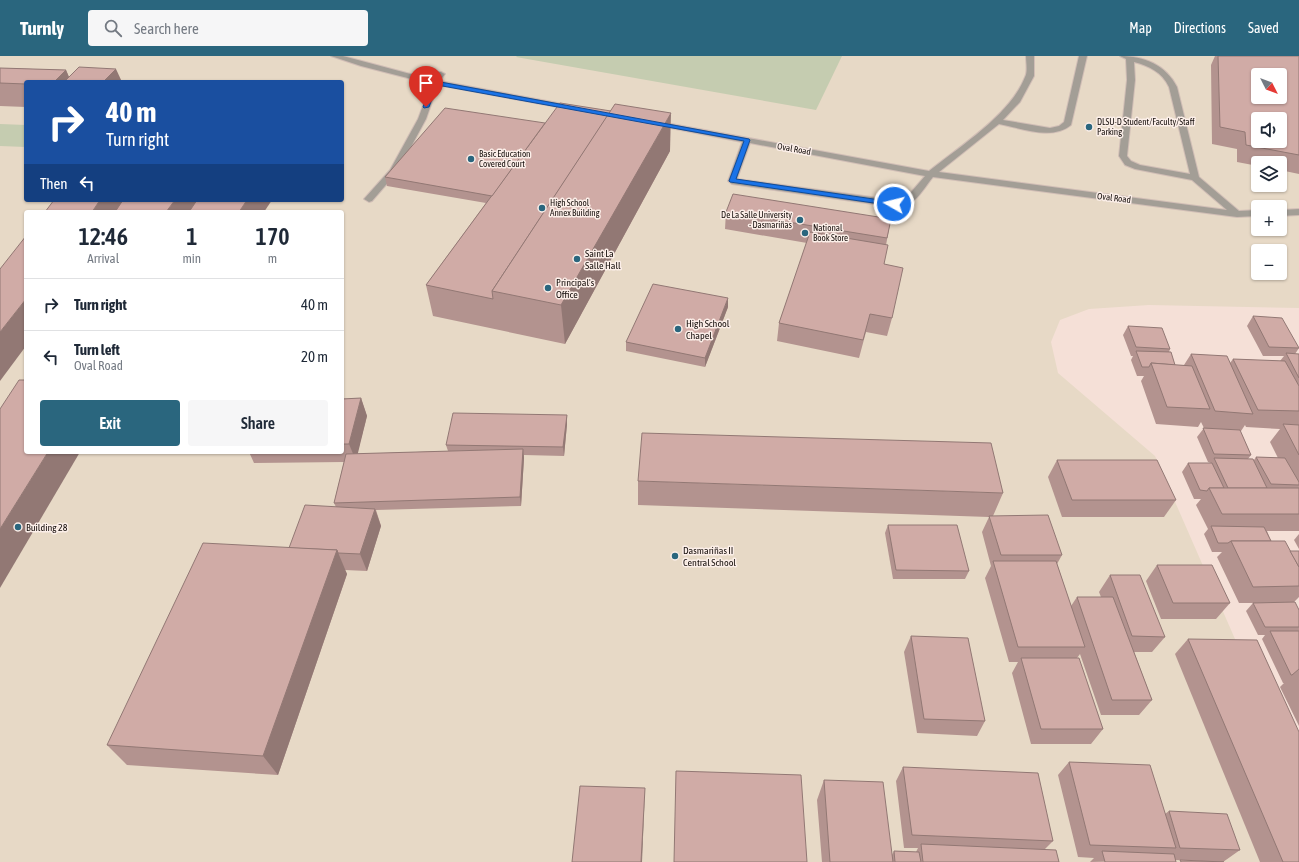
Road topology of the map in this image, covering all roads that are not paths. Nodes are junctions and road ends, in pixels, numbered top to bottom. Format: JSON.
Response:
{"nodes":[{"id":1,"x":335,"y":56,"type":"edge"},
{"id":2,"x":1030,"y":56,"type":"edge"},
{"id":3,"x":1083,"y":56,"type":"edge"},
{"id":4,"x":1127,"y":57,"type":"edge"},
{"id":5,"x":441,"y":74,"type":"dead end"},
{"id":6,"x":435,"y":83,"type":"junction"},
{"id":7,"x":580,"y":110,"type":"edge"},
{"id":8,"x":997,"y":121,"type":"junction"},
{"id":9,"x":649,"y":122,"type":"edge"},
{"id":10,"x":747,"y":140,"type":"junction"},
{"id":11,"x":932,"y":174,"type":"junction"},
{"id":12,"x":1195,"y":178,"type":"junction"},
{"id":13,"x":369,"y":199,"type":"dead end"},
{"id":14,"x":1299,"y":212,"type":"edge"},
{"id":15,"x":1251,"y":213,"type":"edge"},
{"id":16,"x":1287,"y":213,"type":"edge"},
{"id":17,"x":1237,"y":214,"type":"junction"}],
"edges":[{"from":1,"to":6,"type":"lane"},
{"from":2,"to":8,"type":"lane"},
{"from":3,"to":8,"type":"lane"},
{"from":4,"to":12,"type":"lane"},
{"from":4,"to":12,"type":"lane"},
{"from":5,"to":6,"type":"lane"},
{"from":6,"to":7,"type":"lane"},
{"from":6,"to":13,"type":"lane"},
{"from":8,"to":11,"type":"lane"},
{"from":9,"to":10,"type":"lane","name":"Oval Road"},
{"from":10,"to":11,"type":"lane","name":"Oval Road"},
{"from":10,"to":11,"type":"lane"},
{"from":11,"to":17,"type":"lane","name":"Oval Road"},
{"from":12,"to":17,"type":"lane"},
{"from":14,"to":16,"type":"lane"},
{"from":15,"to":17,"type":"lane","name":"Oval Road"}]}
